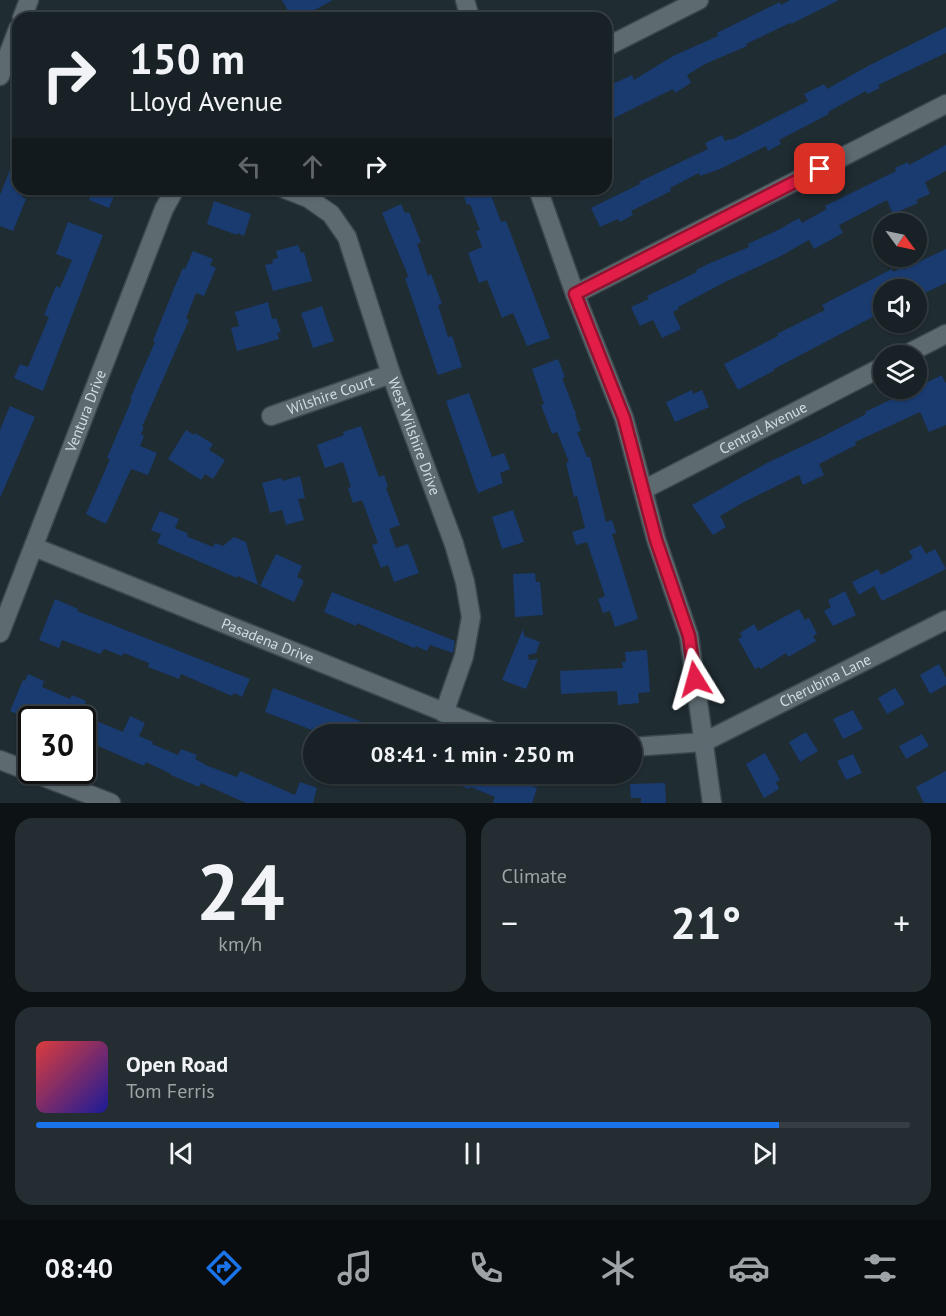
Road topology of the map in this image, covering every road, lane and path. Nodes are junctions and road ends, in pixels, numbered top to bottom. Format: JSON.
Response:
{"nodes":[{"id":1,"x":699,"y":0,"type":"edge"},
{"id":2,"x":612,"y":44,"type":"edge"},
{"id":3,"x":12,"y":45,"type":"edge"},
{"id":4,"x":0,"y":76,"type":"edge"},
{"id":5,"x":946,"y":104,"type":"edge"},
{"id":6,"x":172,"y":195,"type":"edge"},
{"id":7,"x":300,"y":195,"type":"edge"},
{"id":8,"x":540,"y":195,"type":"edge"},
{"id":9,"x":575,"y":294,"type":"junction"},
{"id":10,"x":946,"y":334,"type":"edge"},
{"id":11,"x":924,"y":345,"type":"edge"},
{"id":12,"x":873,"y":372,"type":"edge"},
{"id":13,"x":391,"y":374,"type":"junction"},
{"id":14,"x":270,"y":416,"type":"dead end"},
{"id":15,"x":643,"y":490,"type":"junction"},
{"id":16,"x":34,"y":547,"type":"junction"},
{"id":17,"x":946,"y":620,"type":"edge"},
{"id":18,"x":0,"y":633,"type":"edge"},
{"id":19,"x":444,"y":714,"type":"junction"},
{"id":20,"x":471,"y":724,"type":"edge"},
{"id":21,"x":704,"y":742,"type":"junction"},
{"id":22,"x":642,"y":746,"type":"edge"},
{"id":23,"x":0,"y":760,"type":"edge"},
{"id":24,"x":111,"y":803,"type":"edge"},
{"id":25,"x":712,"y":803,"type":"edge"}],
"edges":[{"from":1,"to":2,"type":"street"},
{"from":3,"to":4,"type":"street"},
{"from":5,"to":9,"type":"street"},
{"from":6,"to":16,"type":"street","name":"Ventura Drive"},
{"from":7,"to":13,"type":"street","name":"West Wilshire Drive"},
{"from":8,"to":9,"type":"street"},
{"from":9,"to":15,"type":"street"},
{"from":10,"to":11,"type":"street"},
{"from":12,"to":15,"type":"street","name":"Central Avenue"},
{"from":13,"to":14,"type":"street","name":"Wilshire Court"},
{"from":13,"to":19,"type":"street","name":"West Wilshire Drive"},
{"from":15,"to":21,"type":"street"},
{"from":16,"to":18,"type":"street","name":"Ventura Drive"},
{"from":16,"to":19,"type":"street","name":"Pasadena Drive"},
{"from":17,"to":21,"type":"street","name":"Cherubina Lane"},
{"from":19,"to":20,"type":"street","name":"Pasadena Drive"},
{"from":21,"to":22,"type":"street"},
{"from":21,"to":25,"type":"street"},
{"from":23,"to":24,"type":"street"}]}
